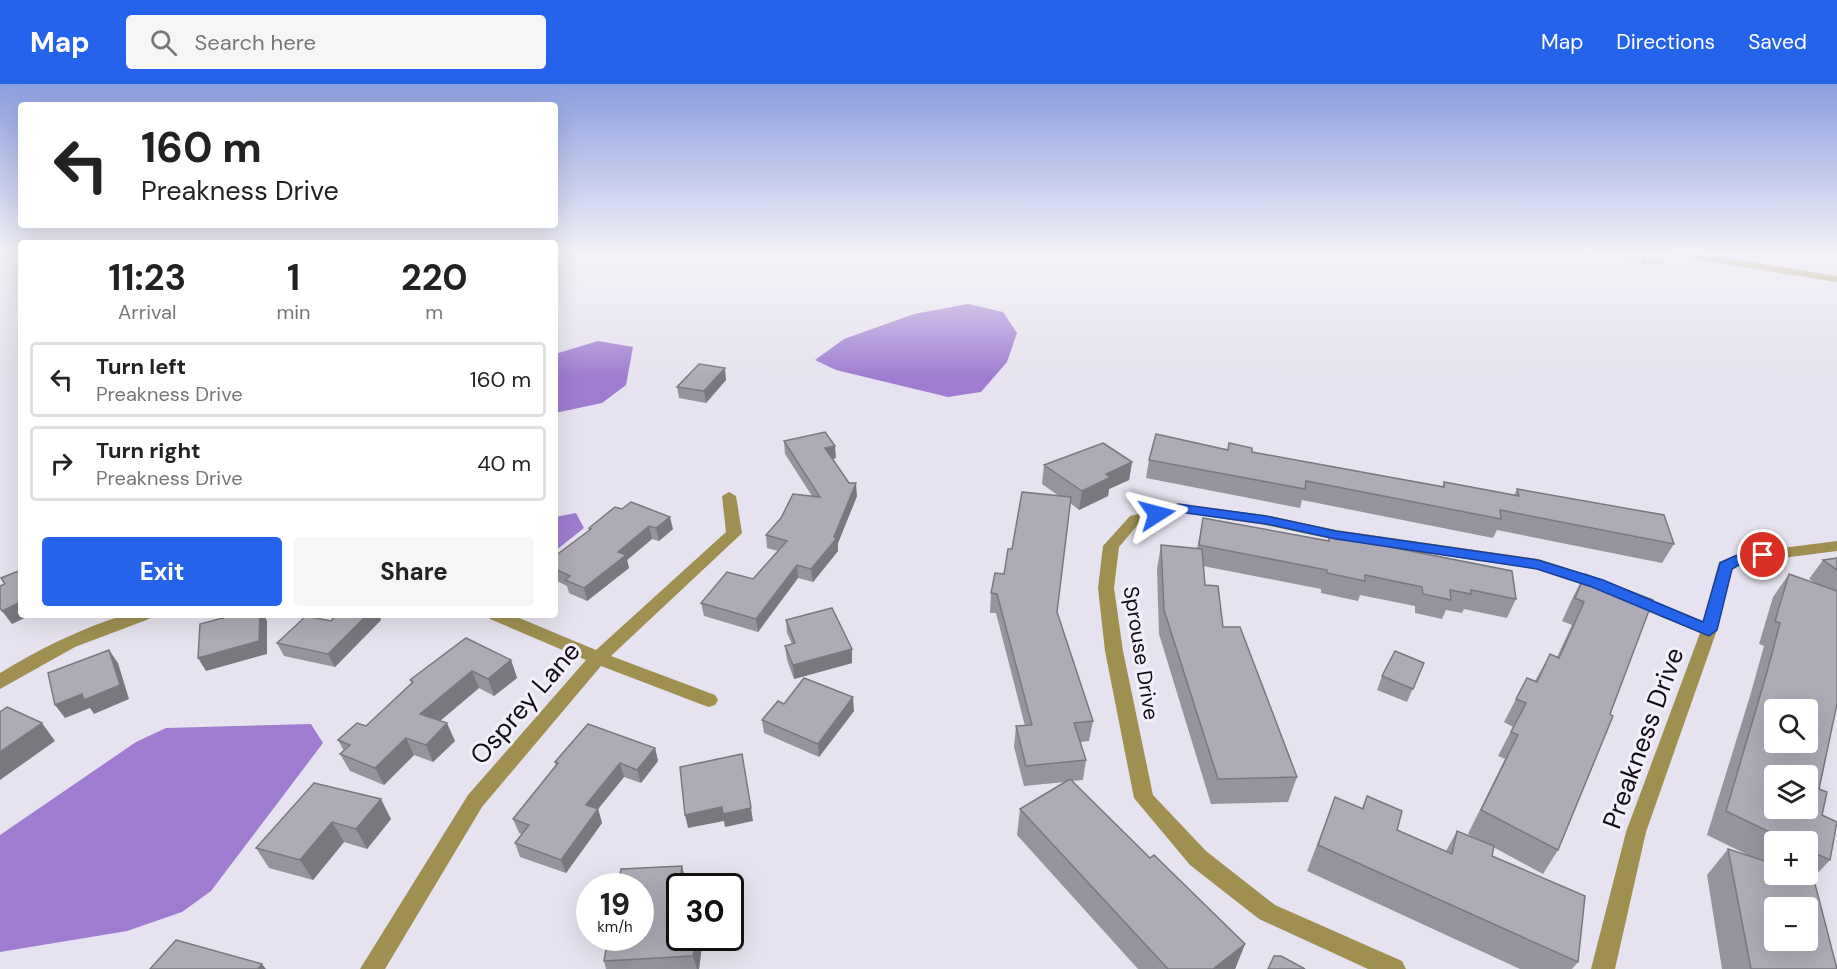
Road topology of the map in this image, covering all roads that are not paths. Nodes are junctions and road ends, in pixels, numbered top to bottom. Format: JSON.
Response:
{"nodes":[{"id":1,"x":729,"y":496,"type":"dead end"},
{"id":2,"x":1837,"y":546,"type":"edge"},
{"id":3,"x":132,"y":618,"type":"edge"},
{"id":4,"x":503,"y":618,"type":"edge"},
{"id":5,"x":1709,"y":630,"type":"junction"},
{"id":6,"x":598,"y":658,"type":"junction"},
{"id":7,"x":0,"y":682,"type":"edge"},
{"id":8,"x":709,"y":700,"type":"dead end"},
{"id":9,"x":372,"y":969,"type":"edge"},
{"id":10,"x":1394,"y":969,"type":"edge"},
{"id":11,"x":1603,"y":969,"type":"edge"}],
"edges":[{"from":1,"to":6,"type":"street","name":"Osprey Lane"},
{"from":2,"to":5,"type":"street","name":"Preakness Drive"},
{"from":3,"to":7,"type":"street"},
{"from":4,"to":6,"type":"street"},
{"from":5,"to":10,"type":"street","name":"Sprouse Drive"},
{"from":5,"to":11,"type":"street","name":"Preakness Drive"},
{"from":6,"to":8,"type":"street"},
{"from":6,"to":9,"type":"street","name":"Osprey Lane"}]}
